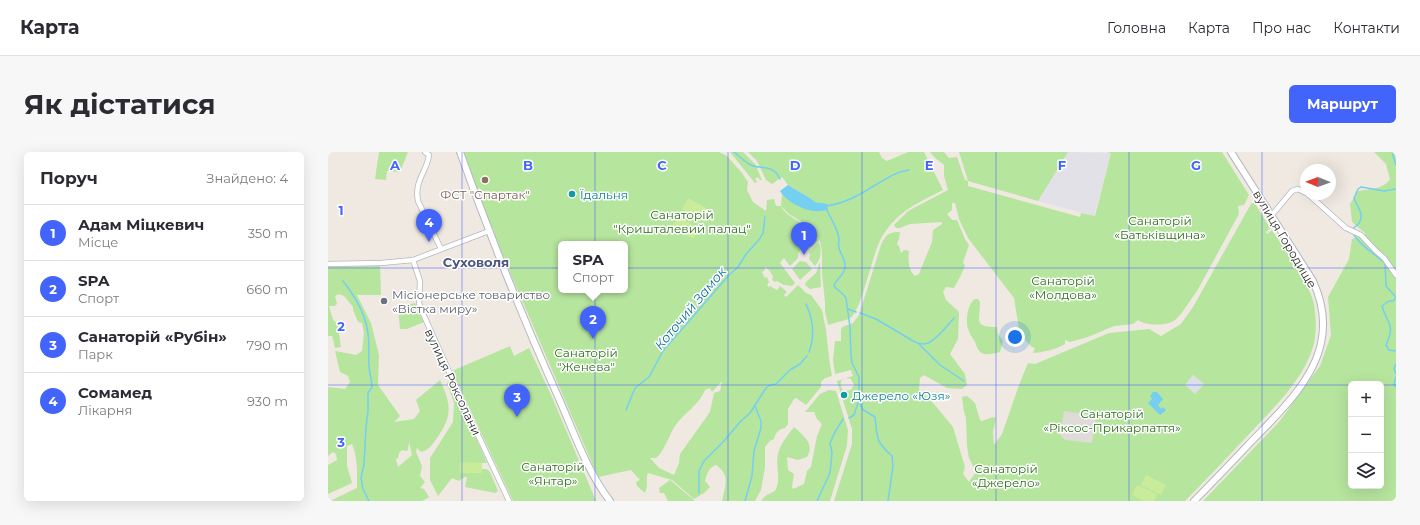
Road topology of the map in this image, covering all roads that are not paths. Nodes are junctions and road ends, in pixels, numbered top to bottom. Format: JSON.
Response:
{"nodes":[{"id":1,"x":424,"y":152,"type":"edge"},
{"id":2,"x":460,"y":152,"type":"edge"},
{"id":3,"x":1231,"y":152,"type":"edge"},
{"id":4,"x":1300,"y":191,"type":"edge"},
{"id":5,"x":1315,"y":200,"type":"edge"},
{"id":6,"x":1272,"y":215,"type":"junction"},
{"id":7,"x":489,"y":231,"type":"junction"},
{"id":8,"x":441,"y":249,"type":"junction"},
{"id":9,"x":413,"y":260,"type":"junction"},
{"id":10,"x":328,"y":264,"type":"edge"},
{"id":11,"x":1396,"y":275,"type":"edge"},
{"id":12,"x":509,"y":501,"type":"edge"},
{"id":13,"x":610,"y":501,"type":"edge"},
{"id":14,"x":1194,"y":501,"type":"edge"}],
"edges":[{"from":1,"to":8,"type":"street"},
{"from":2,"to":7,"type":"street"},
{"from":3,"to":6,"type":"street","name":"вулиця Городище"},
{"from":4,"to":6,"type":"street"},
{"from":5,"to":11,"type":"street"},
{"from":6,"to":14,"type":"street","name":"вулиця Городище"},
{"from":7,"to":8,"type":"street"},
{"from":7,"to":13,"type":"street"},
{"from":8,"to":9,"type":"street"},
{"from":9,"to":10,"type":"street"},
{"from":9,"to":12,"type":"street","name":"вулиця Роксолани"}]}
